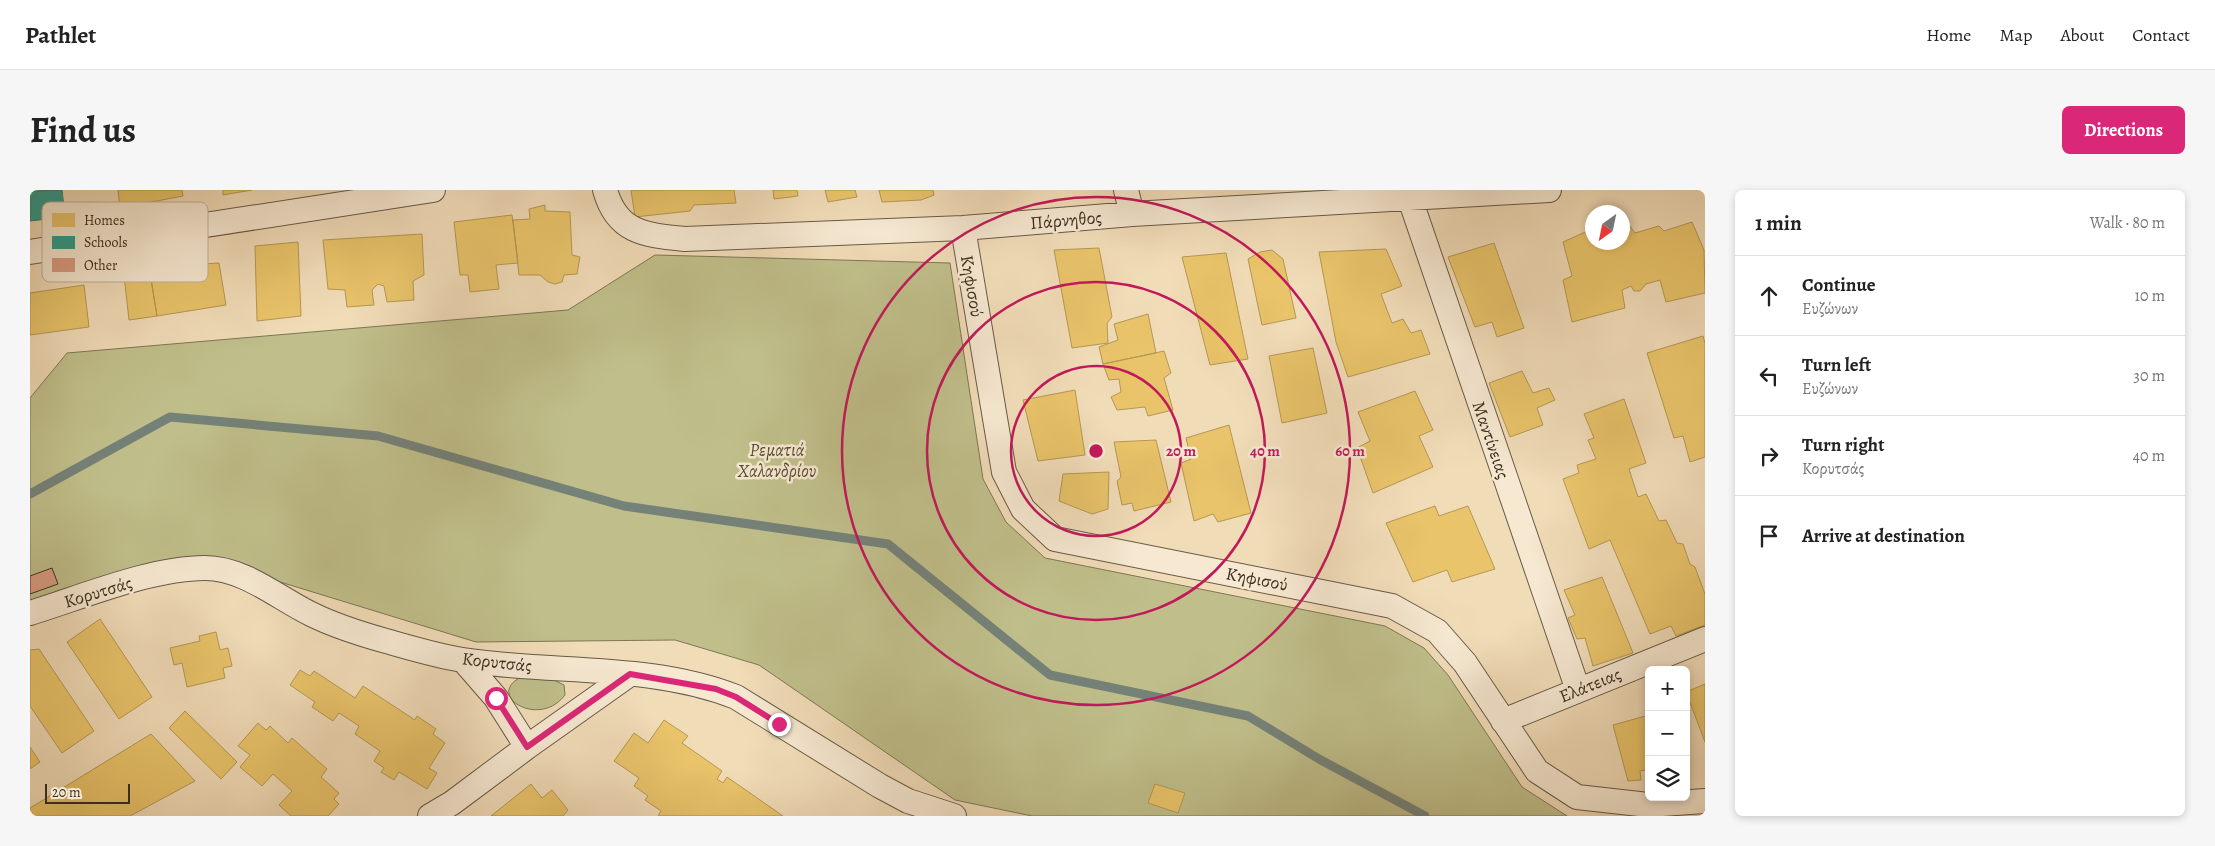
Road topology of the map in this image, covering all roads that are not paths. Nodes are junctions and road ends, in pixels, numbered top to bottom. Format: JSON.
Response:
{"nodes":[{"id":1,"x":433,"y":190,"type":"edge"},
{"id":2,"x":605,"y":190,"type":"edge"},
{"id":3,"x":1126,"y":190,"type":"edge"},
{"id":4,"x":1550,"y":190,"type":"edge"},
{"id":5,"x":1407,"y":195,"type":"edge"},
{"id":6,"x":1132,"y":214,"type":"junction"},
{"id":7,"x":208,"y":225,"type":"edge"},
{"id":8,"x":962,"y":228,"type":"junction"},
{"id":9,"x":30,"y":613,"type":"edge"},
{"id":10,"x":1705,"y":639,"type":"edge"},
{"id":11,"x":463,"y":660,"type":"junction"},
{"id":12,"x":630,"y":674,"type":"junction"},
{"id":13,"x":1578,"y":690,"type":"junction"},
{"id":14,"x":1503,"y":721,"type":"junction"},
{"id":15,"x":527,"y":747,"type":"junction"},
{"id":16,"x":1705,"y":801,"type":"edge"},
{"id":17,"x":436,"y":815,"type":"edge"},
{"id":18,"x":954,"y":816,"type":"edge"}],
"edges":[{"from":1,"to":7,"type":"street"},
{"from":2,"to":8,"type":"street","name":"Πάρνηθος"},
{"from":3,"to":6,"type":"street"},
{"from":4,"to":5,"type":"street","name":"Πάρνηθος"},
{"from":5,"to":6,"type":"street","name":"Πάρνηθος"},
{"from":5,"to":13,"type":"street","name":"Μαντίνειας"},
{"from":6,"to":8,"type":"street","name":"Πάρνηθος"},
{"from":8,"to":14,"type":"street","name":"Κηφισού"},
{"from":9,"to":11,"type":"street","name":"Κορυτσάς"},
{"from":10,"to":13,"type":"street","name":"Ελάτειας"},
{"from":11,"to":12,"type":"street","name":"Κορυτσάς"},
{"from":11,"to":15,"type":"street"},
{"from":12,"to":15,"type":"street"},
{"from":12,"to":18,"type":"street","name":"Κορυτσάς"},
{"from":13,"to":14,"type":"street","name":"Ελάτειας"},
{"from":14,"to":16,"type":"street","name":"Κηφισού"},
{"from":15,"to":17,"type":"street"}]}
